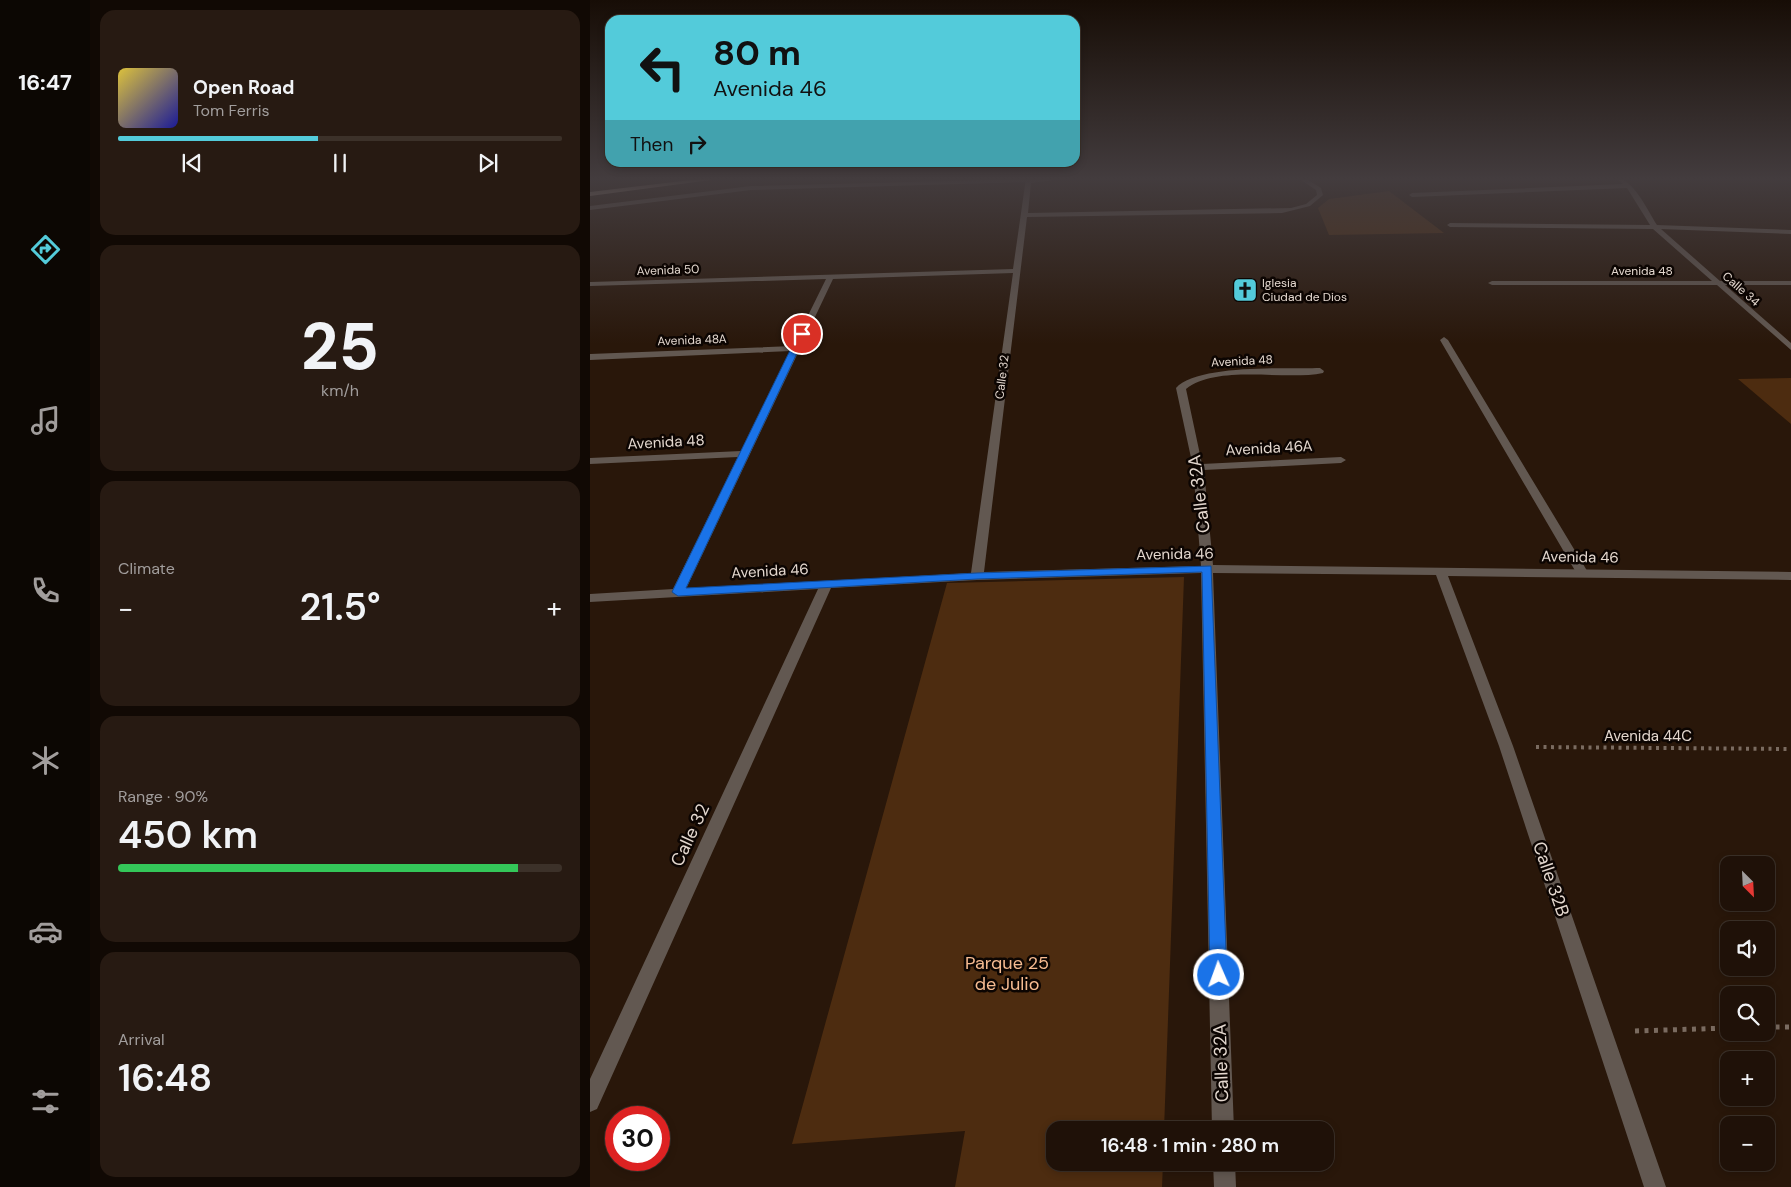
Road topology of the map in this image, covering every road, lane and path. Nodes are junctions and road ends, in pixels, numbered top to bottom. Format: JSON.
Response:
{"nodes":[{"id":1,"x":1021,"y":233,"type":"edge"},
{"id":2,"x":1662,"y":233,"type":"edge"},
{"id":3,"x":1016,"y":271,"type":"junction"},
{"id":4,"x":831,"y":276,"type":"junction"},
{"id":5,"x":1492,"y":283,"type":"dead end"},
{"id":6,"x":1717,"y":283,"type":"junction"},
{"id":7,"x":590,"y":284,"type":"edge"},
{"id":8,"x":1791,"y":284,"type":"edge"},
{"id":9,"x":1444,"y":340,"type":"dead end"},
{"id":10,"x":795,"y":348,"type":"junction"},
{"id":11,"x":1791,"y":348,"type":"edge"},
{"id":12,"x":590,"y":357,"type":"edge"},
{"id":13,"x":1320,"y":371,"type":"dead end"},
{"id":14,"x":1196,"y":377,"type":"joint"},
{"id":15,"x":744,"y":454,"type":"junction"},
{"id":16,"x":1341,"y":460,"type":"dead end"},
{"id":17,"x":590,"y":461,"type":"edge"},
{"id":18,"x":1198,"y":467,"type":"junction"},
{"id":19,"x":1207,"y":569,"type":"junction"},
{"id":20,"x":1441,"y":572,"type":"junction"},
{"id":21,"x":1583,"y":574,"type":"junction"},
{"id":22,"x":977,"y":576,"type":"junction"},
{"id":23,"x":1791,"y":576,"type":"edge"},
{"id":24,"x":826,"y":585,"type":"junction"},
{"id":25,"x":678,"y":592,"type":"junction"},
{"id":26,"x":590,"y":598,"type":"edge"},
{"id":27,"x":1506,"y":746,"type":"junction"},
{"id":28,"x":1791,"y":749,"type":"edge"},
{"id":29,"x":1791,"y":1026,"type":"edge"},
{"id":30,"x":1775,"y":1027,"type":"edge"},
{"id":31,"x":1720,"y":1028,"type":"edge"},
{"id":32,"x":1604,"y":1032,"type":"junction"},
{"id":33,"x":590,"y":1102,"type":"edge"},
{"id":34,"x":1223,"y":1121,"type":"edge"},
{"id":35,"x":1224,"y":1171,"type":"edge"},
{"id":36,"x":1225,"y":1187,"type":"edge"},
{"id":37,"x":1655,"y":1187,"type":"edge"}],
"edges":[{"from":1,"to":3,"type":"street","name":"Calle 32"},
{"from":2,"to":6,"type":"street","name":"Calle 34"},
{"from":3,"to":4,"type":"street","name":"Avenida 50"},
{"from":3,"to":22,"type":"street","name":"Calle 32"},
{"from":4,"to":7,"type":"street","name":"Avenida 50"},
{"from":4,"to":10,"type":"street"},
{"from":5,"to":6,"type":"street","name":"Avenida 48"},
{"from":6,"to":8,"type":"street","name":"Avenida 48"},
{"from":6,"to":11,"type":"street","name":"Calle 34"},
{"from":9,"to":21,"type":"street"},
{"from":10,"to":12,"type":"street","name":"Avenida 48A"},
{"from":10,"to":15,"type":"street"},
{"from":13,"to":14,"type":"street","name":"Avenida 48"},
{"from":14,"to":18,"type":"street","name":"Calle 32A"},
{"from":15,"to":17,"type":"street","name":"Avenida 48"},
{"from":15,"to":25,"type":"street"},
{"from":16,"to":18,"type":"street","name":"Avenida 46A"},
{"from":18,"to":19,"type":"street","name":"Calle 32A"},
{"from":19,"to":20,"type":"street","name":"Avenida 46"},
{"from":19,"to":22,"type":"street","name":"Avenida 46"},
{"from":19,"to":34,"type":"street","name":"Calle 32A"},
{"from":20,"to":21,"type":"street","name":"Avenida 46"},
{"from":20,"to":27,"type":"street","name":"Calle 32B"},
{"from":21,"to":23,"type":"street","name":"Avenida 46"},
{"from":22,"to":24,"type":"street","name":"Avenida 46"},
{"from":24,"to":25,"type":"street","name":"Avenida 46"},
{"from":24,"to":33,"type":"street","name":"Calle 32"},
{"from":25,"to":26,"type":"street","name":"Avenida 46"},
{"from":27,"to":28,"type":"path","name":"Avenida 44C"},
{"from":27,"to":32,"type":"street","name":"Calle 32B"},
{"from":29,"to":30,"type":"path"},
{"from":31,"to":32,"type":"path"},
{"from":32,"to":37,"type":"street","name":"Calle 32B"},
{"from":35,"to":36,"type":"street"}]}
